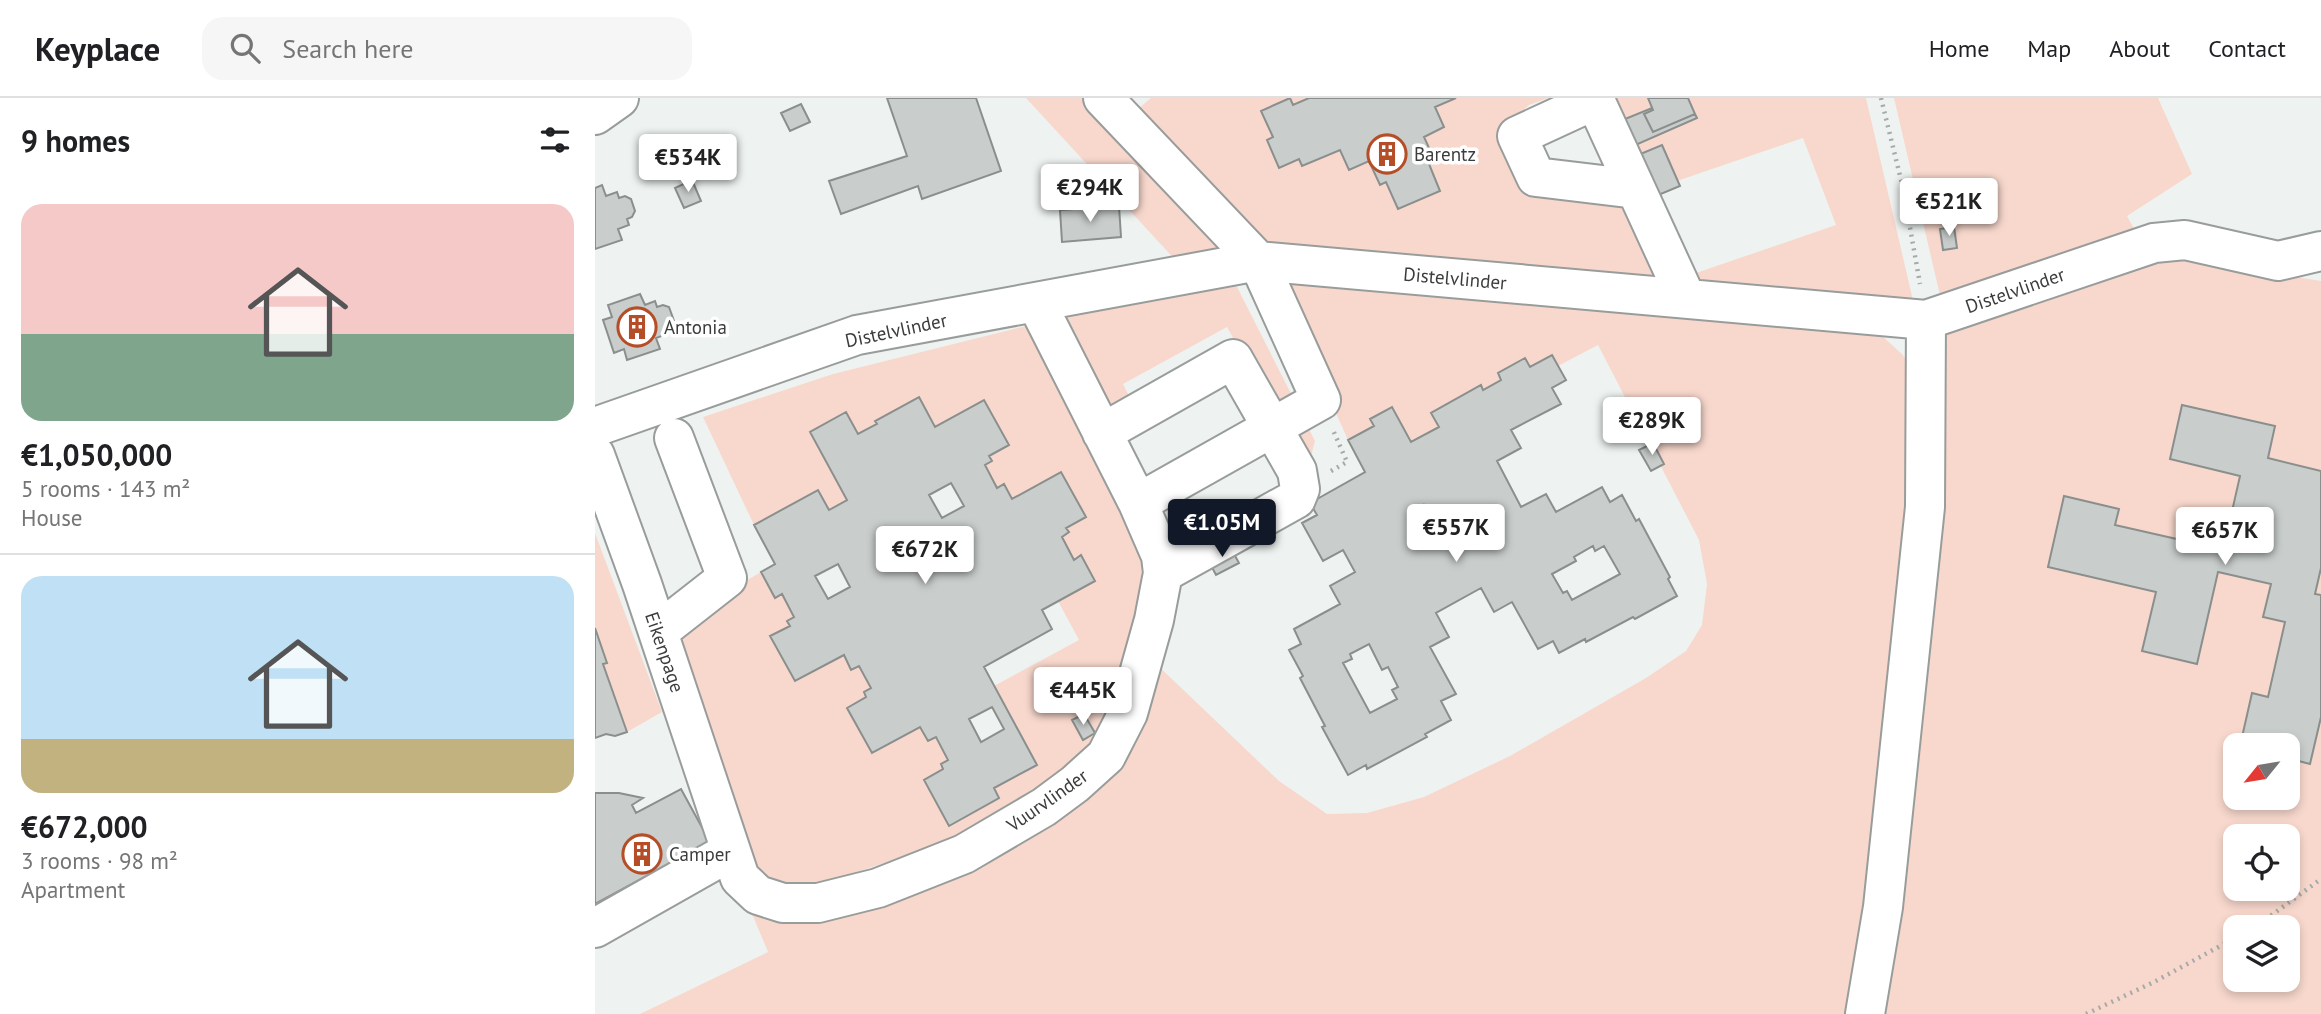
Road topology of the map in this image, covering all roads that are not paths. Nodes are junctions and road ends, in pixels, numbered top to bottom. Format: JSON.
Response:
{"nodes":[{"id":1,"x":619,"y":98,"type":"edge"},
{"id":2,"x":1103,"y":98,"type":"edge"},
{"id":3,"x":595,"y":115,"type":"edge"},
{"id":4,"x":1636,"y":189,"type":"dead end"},
{"id":5,"x":2321,"y":251,"type":"edge"},
{"id":6,"x":1258,"y":261,"type":"junction"},
{"id":7,"x":1686,"y":299,"type":"junction"},
{"id":8,"x":1035,"y":302,"type":"junction"},
{"id":9,"x":1926,"y":320,"type":"junction"},
{"id":10,"x":595,"y":427,"type":"edge"},
{"id":11,"x":1272,"y":427,"type":"junction"},
{"id":12,"x":1102,"y":433,"type":"junction"},
{"id":13,"x":674,"y":438,"type":"dead end"},
{"id":14,"x":595,"y":454,"type":"edge"},
{"id":15,"x":1138,"y":503,"type":"junction"},
{"id":16,"x":1163,"y":573,"type":"junction"},
{"id":17,"x":642,"y":583,"type":"junction"},
{"id":18,"x":709,"y":593,"type":"junction"},
{"id":19,"x":658,"y":632,"type":"junction"},
{"id":20,"x":731,"y":851,"type":"junction"},
{"id":21,"x":595,"y":928,"type":"edge"},
{"id":22,"x":1865,"y":1014,"type":"edge"}],
"edges":[{"from":1,"to":3,"type":"lane"},
{"from":2,"to":6,"type":"lane"},
{"from":4,"to":7,"type":"lane"},
{"from":5,"to":9,"type":"lane","name":"Distelvlinder"},
{"from":6,"to":7,"type":"lane","name":"Distelvlinder"},
{"from":6,"to":8,"type":"lane","name":"Distelvlinder"},
{"from":6,"to":11,"type":"lane"},
{"from":7,"to":9,"type":"lane","name":"Distelvlinder"},
{"from":8,"to":10,"type":"lane","name":"Distelvlinder"},
{"from":8,"to":12,"type":"lane","name":"Vuurvlinder"},
{"from":9,"to":22,"type":"lane"},
{"from":11,"to":12,"type":"lane"},
{"from":11,"to":15,"type":"lane"},
{"from":11,"to":16,"type":"lane"},
{"from":12,"to":15,"type":"lane","name":"Vuurvlinder"},
{"from":13,"to":18,"type":"lane"},
{"from":14,"to":17,"type":"lane","name":"Eikenpage"},
{"from":15,"to":16,"type":"lane","name":"Vuurvlinder"},
{"from":16,"to":20,"type":"lane","name":"Vuurvlinder"},
{"from":17,"to":18,"type":"lane"},
{"from":17,"to":19,"type":"lane","name":"Eikenpage"},
{"from":18,"to":19,"type":"lane"},
{"from":19,"to":20,"type":"lane","name":"Eikenpage"},
{"from":20,"to":21,"type":"lane"}]}
